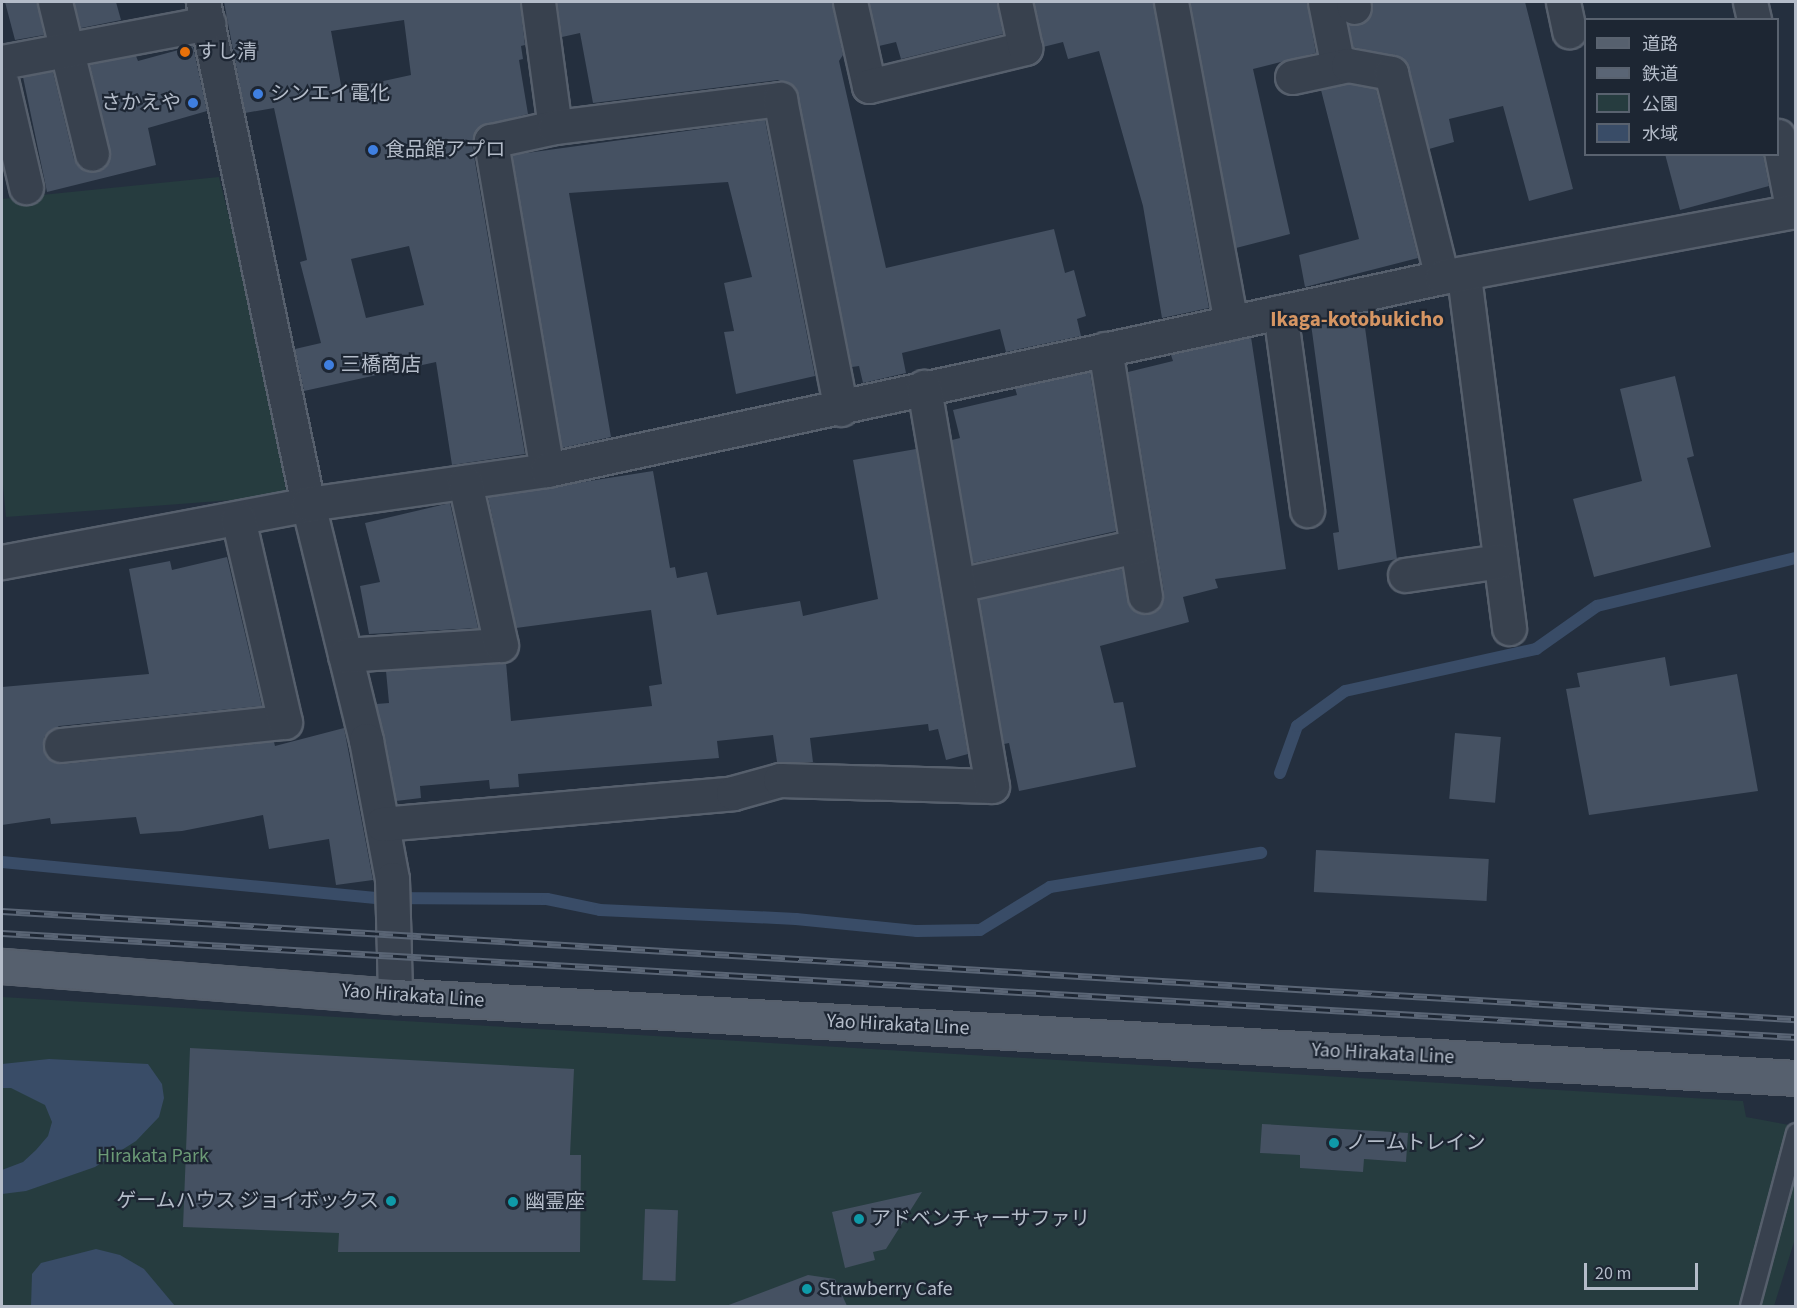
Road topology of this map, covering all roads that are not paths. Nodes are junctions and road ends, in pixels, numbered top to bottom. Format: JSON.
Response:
{"nodes":[{"id":1,"x":55,"y":2,"type":"edge"},
{"id":2,"x":538,"y":2,"type":"edge"},
{"id":3,"x":850,"y":2,"type":"edge"},
{"id":4,"x":1015,"y":2,"type":"edge"},
{"id":5,"x":1171,"y":2,"type":"edge"},
{"id":6,"x":1750,"y":2,"type":"edge"},
{"id":7,"x":1344,"y":3,"type":"edge"},
{"id":8,"x":205,"y":12,"type":"edge"},
{"id":9,"x":1754,"y":18,"type":"edge"},
{"id":10,"x":66,"y":50,"type":"junction"},
{"id":11,"x":2,"y":62,"type":"edge"},
{"id":12,"x":1338,"y":67,"type":"junction"},
{"id":13,"x":1292,"y":77,"type":"dead end"},
{"id":14,"x":2,"y":84,"type":"edge"},
{"id":15,"x":555,"y":127,"type":"junction"},
{"id":16,"x":1779,"y":141,"type":"edge"},
{"id":17,"x":92,"y":154,"type":"dead end"},
{"id":18,"x":26,"y":187,"type":"dead end"},
{"id":19,"x":1794,"y":211,"type":"edge"},
{"id":20,"x":1453,"y":276,"type":"junction"},
{"id":21,"x":1280,"y":312,"type":"junction"},
{"id":22,"x":1231,"y":322,"type":"junction"},
{"id":23,"x":1105,"y":349,"type":"junction"},
{"id":24,"x":924,"y":387,"type":"junction"},
{"id":25,"x":841,"y":409,"type":"junction"},
{"id":26,"x":547,"y":470,"type":"junction"},
{"id":27,"x":465,"y":482,"type":"junction"},
{"id":28,"x":308,"y":504,"type":"junction"},
{"id":29,"x":1307,"y":510,"type":"dead end"},
{"id":30,"x":238,"y":518,"type":"junction"},
{"id":31,"x":1137,"y":546,"type":"junction"},
{"id":32,"x":1500,"y":561,"type":"junction"},
{"id":33,"x":2,"y":562,"type":"edge"},
{"id":34,"x":1405,"y":575,"type":"dead end"},
{"id":35,"x":958,"y":585,"type":"junction"},
{"id":36,"x":1145,"y":596,"type":"dead end"},
{"id":37,"x":1509,"y":628,"type":"dead end"},
{"id":38,"x":345,"y":655,"type":"junction"},
{"id":39,"x":61,"y":745,"type":"dead end"},
{"id":40,"x":382,"y":824,"type":"junction"},
{"id":41,"x":2,"y":966,"type":"edge"},
{"id":42,"x":395,"y":996,"type":"junction"},
{"id":43,"x":1796,"y":1078,"type":"edge"},
{"id":44,"x":1796,"y":1133,"type":"edge"},
{"id":45,"x":1750,"y":1306,"type":"edge"}],
"edges":[{"from":1,"to":10,"type":"street"},
{"from":2,"to":15,"type":"street"},
{"from":3,"to":4,"type":"street"},
{"from":5,"to":22,"type":"street"},
{"from":6,"to":9,"type":"street"},
{"from":7,"to":12,"type":"street"},
{"from":8,"to":10,"type":"street"},
{"from":8,"to":28,"type":"street"},
{"from":10,"to":11,"type":"street"},
{"from":10,"to":17,"type":"street"},
{"from":12,"to":13,"type":"street"},
{"from":12,"to":20,"type":"street"},
{"from":14,"to":18,"type":"street"},
{"from":15,"to":25,"type":"street"},
{"from":15,"to":26,"type":"street"},
{"from":16,"to":19,"type":"street"},
{"from":19,"to":20,"type":"street"},
{"from":20,"to":21,"type":"street"},
{"from":20,"to":32,"type":"street"},
{"from":21,"to":22,"type":"street"},
{"from":21,"to":29,"type":"street"},
{"from":22,"to":23,"type":"street"},
{"from":23,"to":24,"type":"street"},
{"from":23,"to":31,"type":"street"},
{"from":24,"to":25,"type":"street"},
{"from":24,"to":35,"type":"street"},
{"from":25,"to":26,"type":"street"},
{"from":26,"to":27,"type":"street"},
{"from":27,"to":28,"type":"street"},
{"from":27,"to":38,"type":"street"},
{"from":28,"to":30,"type":"street"},
{"from":28,"to":38,"type":"street"},
{"from":30,"to":33,"type":"street"},
{"from":30,"to":39,"type":"street"},
{"from":31,"to":35,"type":"street"},
{"from":31,"to":36,"type":"street"},
{"from":32,"to":34,"type":"street"},
{"from":32,"to":37,"type":"street"},
{"from":35,"to":40,"type":"street"},
{"from":38,"to":40,"type":"street"},
{"from":40,"to":42,"type":"street"},
{"from":41,"to":42,"type":"main road","name":"Yao Hirakata Line"},
{"from":42,"to":43,"type":"main road","name":"Yao Hirakata Line"},
{"from":44,"to":45,"type":"lane"}]}
